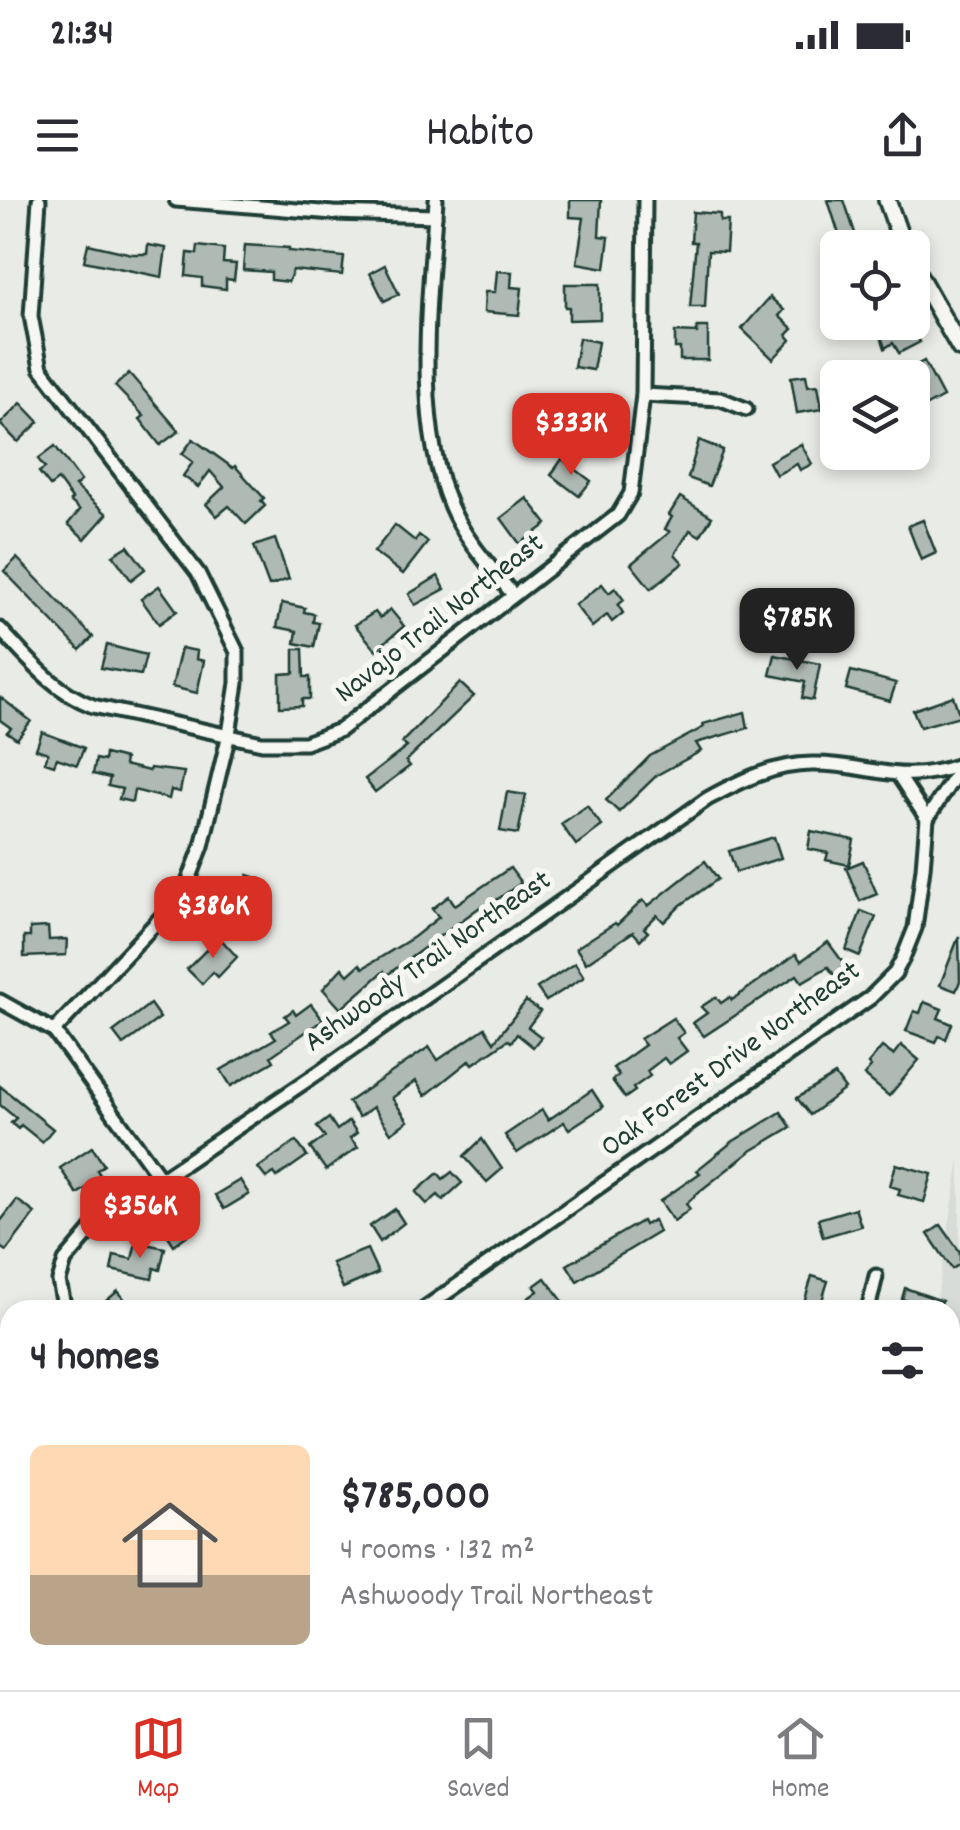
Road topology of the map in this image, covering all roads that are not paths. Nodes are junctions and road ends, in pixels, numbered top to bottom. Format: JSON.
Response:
{"nodes":[{"id":1,"x":39,"y":200,"type":"edge"},
{"id":2,"x":176,"y":200,"type":"edge"},
{"id":3,"x":436,"y":200,"type":"edge"},
{"id":4,"x":645,"y":200,"type":"edge"},
{"id":5,"x":887,"y":200,"type":"edge"},
{"id":6,"x":435,"y":216,"type":"junction"},
{"id":7,"x":898,"y":230,"type":"edge"},
{"id":8,"x":930,"y":296,"type":"edge"},
{"id":9,"x":960,"y":348,"type":"edge"},
{"id":10,"x":643,"y":395,"type":"junction"},
{"id":11,"x":746,"y":409,"type":"dead end"},
{"id":12,"x":513,"y":595,"type":"junction"},
{"id":13,"x":0,"y":630,"type":"edge"},
{"id":14,"x":229,"y":734,"type":"junction"},
{"id":15,"x":960,"y":767,"type":"edge"},
{"id":16,"x":899,"y":776,"type":"junction"},
{"id":17,"x":926,"y":819,"type":"junction"},
{"id":18,"x":0,"y":1001,"type":"edge"},
{"id":19,"x":54,"y":1031,"type":"junction"},
{"id":20,"x":161,"y":1179,"type":"junction"},
{"id":21,"x":876,"y":1276,"type":"dead end"},
{"id":22,"x":63,"y":1300,"type":"edge"},
{"id":23,"x":436,"y":1300,"type":"edge"},
{"id":24,"x":870,"y":1300,"type":"edge"}],
"edges":[{"from":1,"to":14,"type":"street"},
{"from":2,"to":6,"type":"street"},
{"from":3,"to":6,"type":"street"},
{"from":4,"to":10,"type":"street","name":"Navajo Trail Northeast"},
{"from":5,"to":7,"type":"main road"},
{"from":6,"to":12,"type":"street"},
{"from":8,"to":9,"type":"main road"},
{"from":10,"to":11,"type":"street"},
{"from":10,"to":12,"type":"street","name":"Navajo Trail Northeast"},
{"from":12,"to":14,"type":"street","name":"Navajo Trail Northeast"},
{"from":13,"to":14,"type":"street","name":"Navajo Trail Northeast"},
{"from":14,"to":19,"type":"street"},
{"from":15,"to":16,"type":"street"},
{"from":15,"to":17,"type":"street"},
{"from":16,"to":17,"type":"street"},
{"from":16,"to":20,"type":"street","name":"Ashwoody Trail Northeast"},
{"from":17,"to":23,"type":"street","name":"Oak Forest Drive Northeast"},
{"from":18,"to":19,"type":"street"},
{"from":19,"to":20,"type":"street"},
{"from":20,"to":22,"type":"street","name":"Ashwoody Trail Northeast"},
{"from":21,"to":24,"type":"street"}]}
